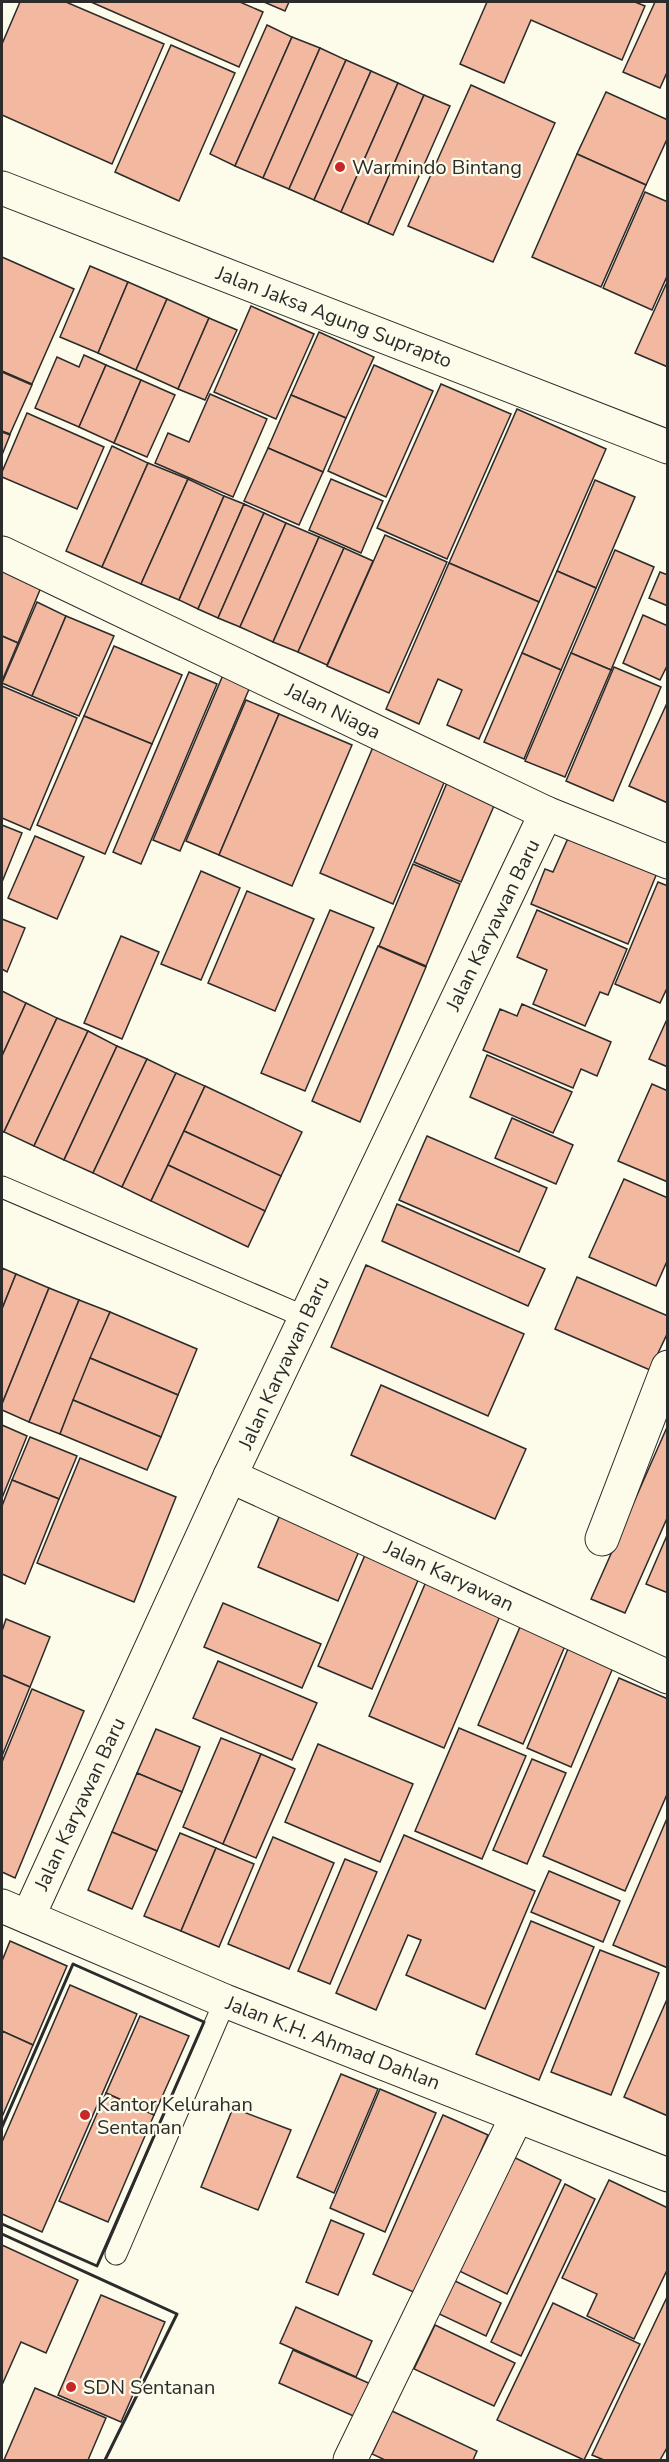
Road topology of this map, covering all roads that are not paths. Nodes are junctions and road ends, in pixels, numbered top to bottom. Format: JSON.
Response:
{"nodes":[{"id":1,"x":2,"y":188,"type":"edge"},
{"id":2,"x":668,"y":447,"type":"edge"},
{"id":3,"x":2,"y":553,"type":"edge"},
{"id":4,"x":546,"y":813,"type":"junction"},
{"id":5,"x":668,"y":862,"type":"edge"},
{"id":6,"x":2,"y":1187,"type":"edge"},
{"id":7,"x":305,"y":1317,"type":"junction"},
{"id":8,"x":668,"y":1367,"type":"edge"},
{"id":9,"x":230,"y":1476,"type":"junction"},
{"id":10,"x":602,"y":1539,"type":"dead end"},
{"id":11,"x":668,"y":1677,"type":"edge"},
{"id":12,"x":15,"y":1911,"type":"edge"},
{"id":13,"x":225,"y":2001,"type":"junction"},
{"id":14,"x":518,"y":2116,"type":"junction"},
{"id":15,"x":668,"y":2175,"type":"edge"},
{"id":16,"x":116,"y":2254,"type":"dead end"},
{"id":17,"x":350,"y":2460,"type":"edge"}],
"edges":[{"from":1,"to":2,"type":"street","name":"Jalan Jaksa Agung Suprapto"},
{"from":3,"to":4,"type":"street","name":"Jalan Niaga"},
{"from":4,"to":5,"type":"street","name":"Jalan Niaga"},
{"from":4,"to":7,"type":"street","name":"Jalan Karyawan Baru"},
{"from":6,"to":7,"type":"lane"},
{"from":7,"to":9,"type":"street","name":"Jalan Karyawan Baru"},
{"from":8,"to":10,"type":"street"},
{"from":9,"to":11,"type":"street","name":"Jalan Karyawan"},
{"from":9,"to":12,"type":"street","name":"Jalan Karyawan Baru"},
{"from":12,"to":13,"type":"street","name":"Jalan K.H. Ahmad Dahlan"},
{"from":13,"to":14,"type":"street","name":"Jalan K.H. Ahmad Dahlan"},
{"from":13,"to":16,"type":"lane"},
{"from":14,"to":15,"type":"street","name":"Jalan K.H. Ahmad Dahlan"},
{"from":14,"to":17,"type":"street"}]}
